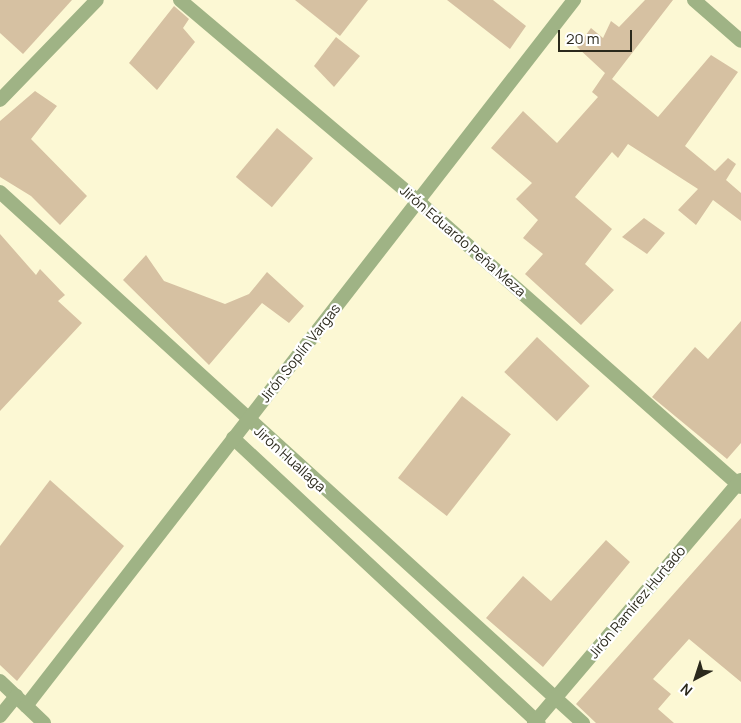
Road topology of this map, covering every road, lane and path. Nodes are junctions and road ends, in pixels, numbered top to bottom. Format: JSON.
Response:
{"nodes":[{"id":1,"x":97,"y":0,"type":"edge"},
{"id":2,"x":180,"y":0,"type":"edge"},
{"id":3,"x":574,"y":0,"type":"edge"},
{"id":4,"x":694,"y":0,"type":"edge"},
{"id":5,"x":741,"y":41,"type":"edge"},
{"id":6,"x":0,"y":100,"type":"edge"},
{"id":7,"x":0,"y":192,"type":"edge"},
{"id":8,"x":419,"y":202,"type":"junction"},
{"id":9,"x":247,"y":420,"type":"junction"},
{"id":10,"x":233,"y":438,"type":"junction"},
{"id":11,"x":740,"y":483,"type":"edge"},
{"id":12,"x":0,"y":681,"type":"edge"},
{"id":13,"x":16,"y":696,"type":"junction"},
{"id":14,"x":556,"y":698,"type":"junction"},
{"id":15,"x":26,"y":706,"type":"junction"},
{"id":16,"x":0,"y":716,"type":"edge"},
{"id":17,"x":536,"y":722,"type":"edge"},
{"id":18,"x":44,"y":723,"type":"edge"},
{"id":19,"x":583,"y":723,"type":"edge"}],
"edges":[{"from":1,"to":6,"type":"street"},
{"from":2,"to":8,"type":"street","name":"Jirón Eduardo Peña Meza"},
{"from":3,"to":8,"type":"street","name":"Jirón Soplín Vargas"},
{"from":4,"to":5,"type":"street"},
{"from":7,"to":9,"type":"street","name":"Jirón Huallaga"},
{"from":8,"to":9,"type":"street","name":"Jirón Soplín Vargas"},
{"from":8,"to":11,"type":"street","name":"Jirón Eduardo Peña Meza"},
{"from":9,"to":10,"type":"street","name":"Jirón Soplín Vargas"},
{"from":9,"to":14,"type":"street","name":"Jirón Huallaga"},
{"from":10,"to":15,"type":"street","name":"Jirón Soplín Vargas"},
{"from":10,"to":17,"type":"street","name":"Jirón Huallaga"},
{"from":11,"to":14,"type":"street","name":"Jirón Ramírez Hurtado"},
{"from":12,"to":13,"type":"street"},
{"from":13,"to":15,"type":"street"},
{"from":13,"to":16,"type":"street"},
{"from":14,"to":17,"type":"street","name":"Jirón Ramírez Hurtado"},
{"from":14,"to":19,"type":"street","name":"Jirón Huallaga"},
{"from":15,"to":18,"type":"street"}]}
